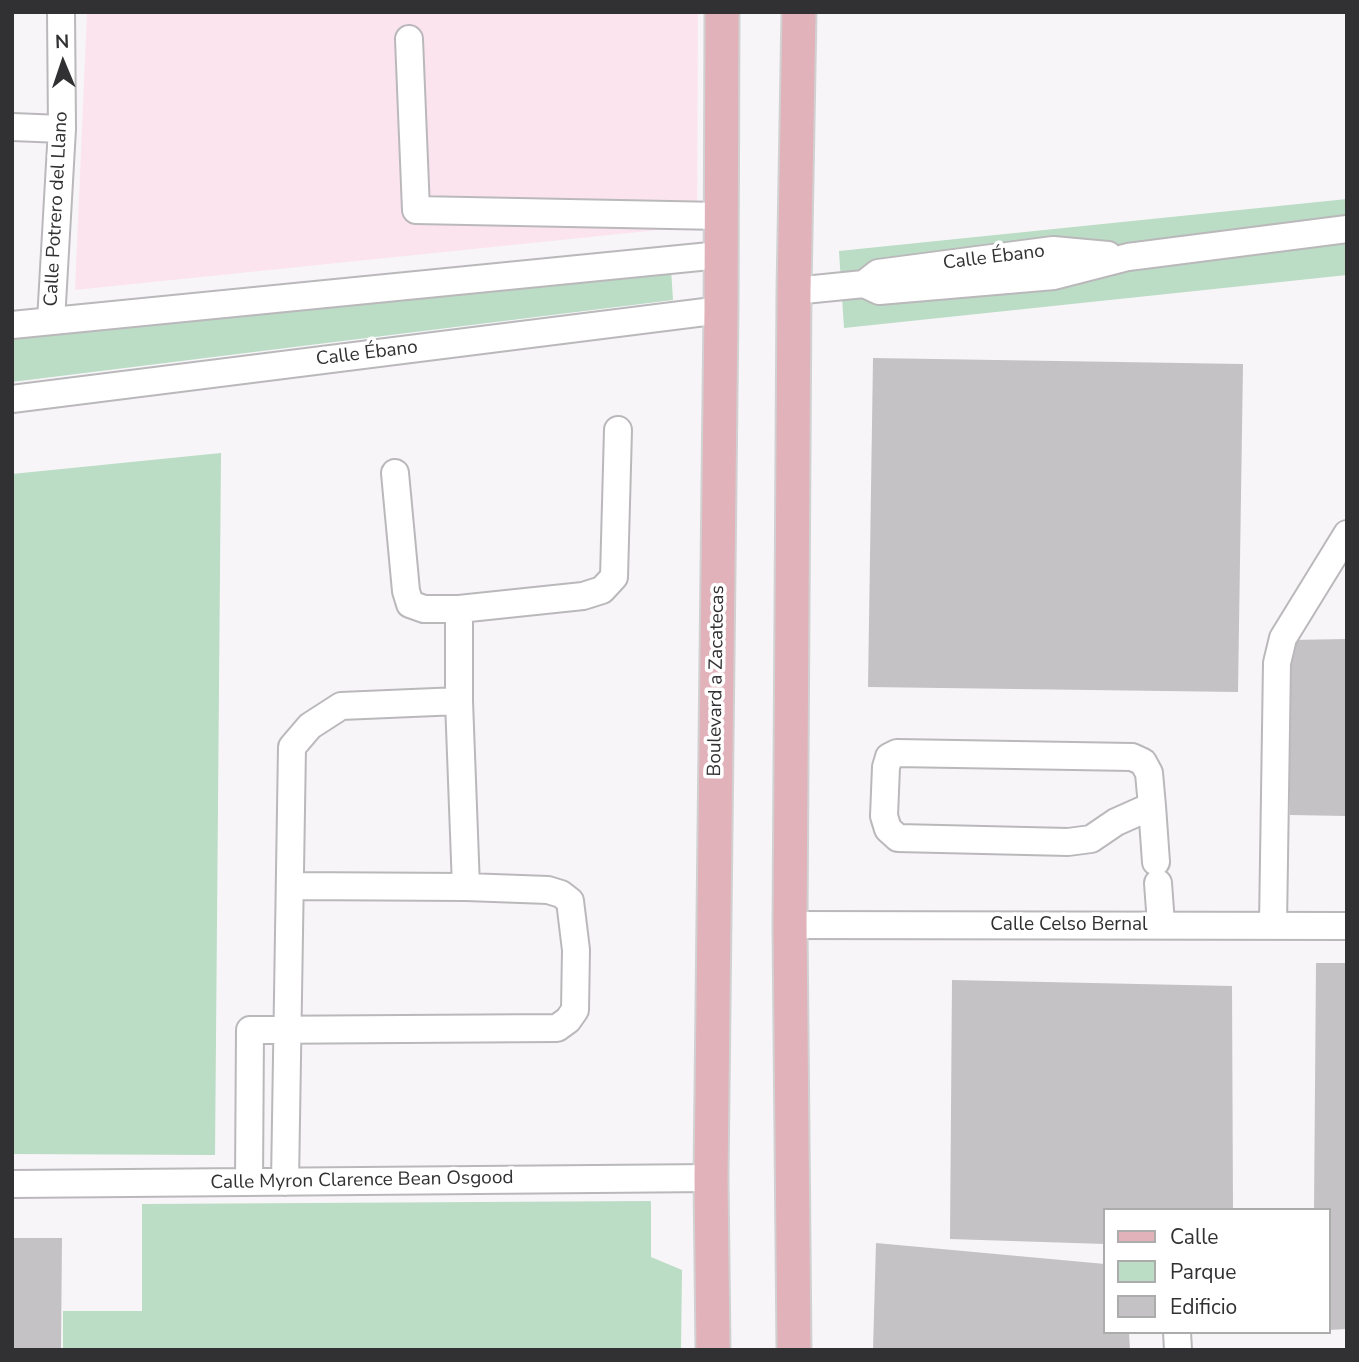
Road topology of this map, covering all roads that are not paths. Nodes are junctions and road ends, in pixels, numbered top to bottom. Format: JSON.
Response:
{"nodes":[{"id":1,"x":61,"y":12,"type":"edge"},
{"id":2,"x":722,"y":12,"type":"edge"},
{"id":3,"x":799,"y":12,"type":"edge"},
{"id":4,"x":409,"y":39,"type":"dead end"},
{"id":5,"x":12,"y":127,"type":"edge"},
{"id":6,"x":62,"y":129,"type":"junction"},
{"id":7,"x":720,"y":216,"type":"junction"},
{"id":8,"x":1347,"y":229,"type":"edge"},
{"id":9,"x":720,"y":255,"type":"junction"},
{"id":10,"x":794,"y":291,"type":"junction"},
{"id":11,"x":721,"y":310,"type":"junction"},
{"id":12,"x":51,"y":321,"type":"junction"},
{"id":13,"x":12,"y":325,"type":"edge"},
{"id":14,"x":12,"y":398,"type":"edge"},
{"id":15,"x":618,"y":430,"type":"dead end"},
{"id":16,"x":395,"y":473,"type":"dead end"},
{"id":17,"x":1347,"y":534,"type":"edge"},
{"id":18,"x":459,"y":609,"type":"junction"},
{"id":19,"x":459,"y":701,"type":"junction"},
{"id":20,"x":1152,"y":806,"type":"junction"},
{"id":21,"x":290,"y":886,"type":"junction"},
{"id":22,"x":466,"y":887,"type":"junction"},
{"id":23,"x":1161,"y":924,"type":"junction"},
{"id":24,"x":790,"y":925,"type":"junction"},
{"id":25,"x":1273,"y":925,"type":"junction"},
{"id":26,"x":1347,"y":926,"type":"edge"},
{"id":27,"x":288,"y":1030,"type":"junction"},
{"id":28,"x":712,"y":1178,"type":"junction"},
{"id":29,"x":249,"y":1182,"type":"junction"},
{"id":30,"x":285,"y":1182,"type":"junction"},
{"id":31,"x":12,"y":1184,"type":"edge"},
{"id":32,"x":713,"y":1350,"type":"edge"},
{"id":33,"x":794,"y":1350,"type":"edge"}],
"edges":[{"from":1,"to":6,"type":"street","name":"Calle Potrero del Llano"},
{"from":2,"to":7,"type":"main road","name":"Boulevard a Zacatecas"},
{"from":3,"to":10,"type":"main road"},
{"from":4,"to":7,"type":"street"},
{"from":5,"to":6,"type":"street"},
{"from":6,"to":12,"type":"street","name":"Calle Potrero del Llano"},
{"from":7,"to":9,"type":"main road","name":"Boulevard a Zacatecas"},
{"from":8,"to":10,"type":"street","name":"Calle Ébano"},
{"from":9,"to":11,"type":"main road","name":"Boulevard a Zacatecas"},
{"from":9,"to":12,"type":"street"},
{"from":10,"to":24,"type":"main road"},
{"from":11,"to":14,"type":"street","name":"Calle Ébano"},
{"from":11,"to":28,"type":"main road","name":"Boulevard a Zacatecas"},
{"from":12,"to":13,"type":"street"},
{"from":15,"to":18,"type":"street"},
{"from":16,"to":18,"type":"street"},
{"from":17,"to":25,"type":"street"},
{"from":18,"to":19,"type":"street"},
{"from":19,"to":21,"type":"street"},
{"from":19,"to":22,"type":"street"},
{"from":20,"to":20,"type":"street"},
{"from":20,"to":23,"type":"street"},
{"from":21,"to":22,"type":"street"},
{"from":21,"to":27,"type":"street"},
{"from":22,"to":27,"type":"street"},
{"from":23,"to":24,"type":"street","name":"Calle Celso Bernal"},
{"from":23,"to":25,"type":"street","name":"Calle Celso Bernal"},
{"from":24,"to":33,"type":"main road"},
{"from":25,"to":26,"type":"street","name":"Calle Celso Bernal"},
{"from":27,"to":29,"type":"street"},
{"from":27,"to":30,"type":"street"},
{"from":28,"to":30,"type":"street","name":"Calle Myron Clarence Bean Osgood"},
{"from":28,"to":32,"type":"main road","name":"Boulevard a Zacatecas"},
{"from":29,"to":30,"type":"street","name":"Calle Myron Clarence Bean Osgood"},
{"from":29,"to":31,"type":"street","name":"Calle Myron Clarence Bean Osgood"}]}
